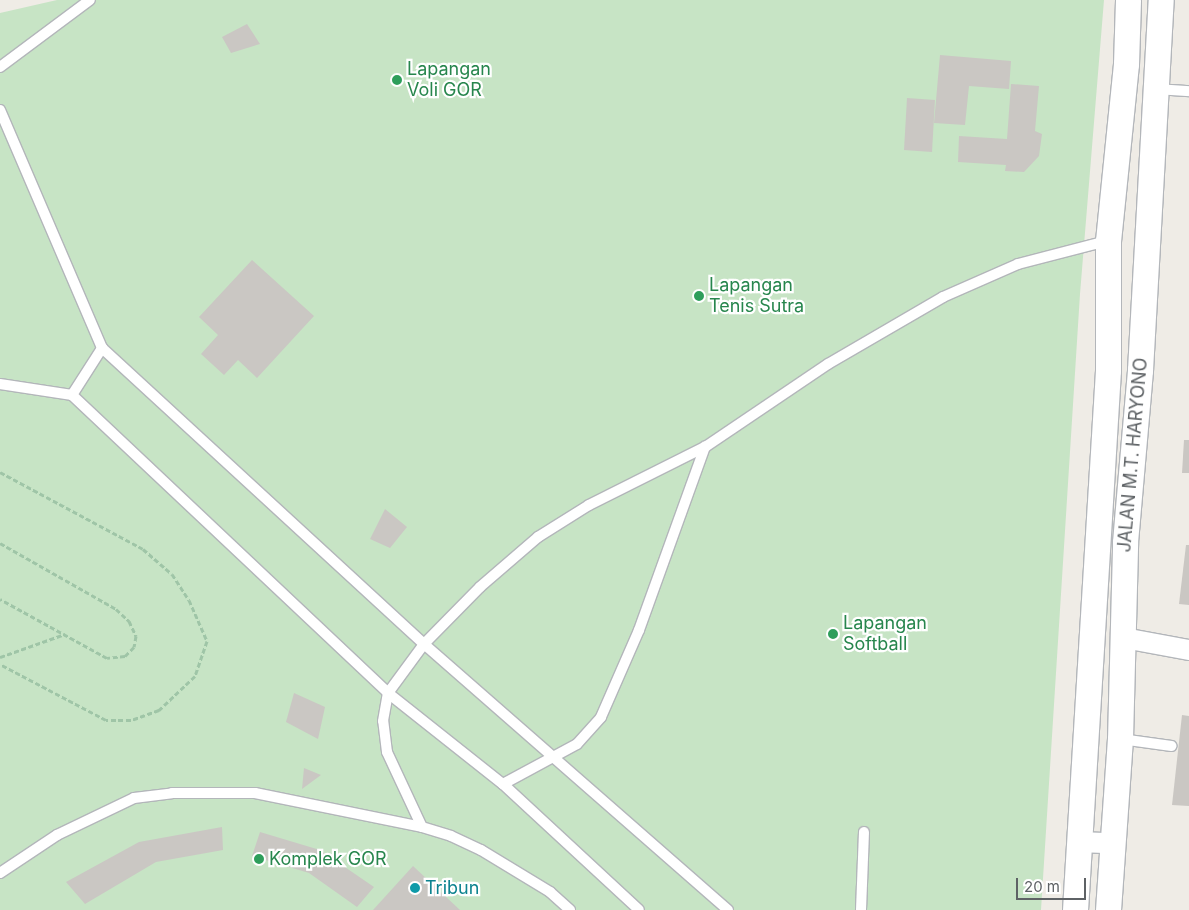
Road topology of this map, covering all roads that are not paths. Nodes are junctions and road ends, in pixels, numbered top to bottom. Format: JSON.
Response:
{"nodes":[{"id":1,"x":90,"y":0,"type":"edge"},
{"id":2,"x":1128,"y":0,"type":"edge"},
{"id":3,"x":1161,"y":0,"type":"edge"},
{"id":4,"x":0,"y":67,"type":"edge"},
{"id":5,"x":1157,"y":89,"type":"junction"},
{"id":6,"x":1189,"y":92,"type":"edge"},
{"id":7,"x":0,"y":110,"type":"edge"},
{"id":8,"x":1108,"y":241,"type":"junction"},
{"id":9,"x":102,"y":348,"type":"junction"},
{"id":10,"x":1108,"y":370,"type":"junction"},
{"id":11,"x":1140,"y":370,"type":"junction"},
{"id":12,"x":0,"y":384,"type":"edge"},
{"id":13,"x":72,"y":395,"type":"junction"},
{"id":14,"x":705,"y":447,"type":"junction"},
{"id":15,"x":1124,"y":638,"type":"junction"},
{"id":16,"x":424,"y":644,"type":"junction"},
{"id":17,"x":1189,"y":650,"type":"edge"},
{"id":18,"x":388,"y":693,"type":"junction"},
{"id":19,"x":1120,"y":739,"type":"junction"},
{"id":20,"x":1172,"y":746,"type":"dead end"},
{"id":21,"x":553,"y":757,"type":"junction"},
{"id":22,"x":503,"y":784,"type":"junction"},
{"id":23,"x":422,"y":827,"type":"junction"},
{"id":24,"x":864,"y":832,"type":"dead end"},
{"id":25,"x":1078,"y":842,"type":"junction"},
{"id":26,"x":1111,"y":842,"type":"junction"},
{"id":27,"x":0,"y":873,"type":"edge"},
{"id":28,"x":570,"y":910,"type":"edge"},
{"id":29,"x":639,"y":910,"type":"edge"},
{"id":30,"x":728,"y":910,"type":"edge"},
{"id":31,"x":861,"y":910,"type":"edge"},
{"id":32,"x":1076,"y":910,"type":"edge"},
{"id":33,"x":1108,"y":910,"type":"edge"}],
"edges":[{"from":1,"to":4,"type":"lane"},
{"from":2,"to":8,"type":"street"},
{"from":3,"to":5,"type":"street","name":"JALAN M.T. HARYONO"},
{"from":5,"to":6,"type":"lane"},
{"from":5,"to":11,"type":"street","name":"JALAN M.T. HARYONO"},
{"from":7,"to":9,"type":"lane"},
{"from":8,"to":10,"type":"street"},
{"from":8,"to":14,"type":"lane"},
{"from":9,"to":13,"type":"lane"},
{"from":9,"to":16,"type":"lane"},
{"from":10,"to":11,"type":"street"},
{"from":10,"to":25,"type":"street"},
{"from":11,"to":15,"type":"street","name":"JALAN M.T. HARYONO"},
{"from":12,"to":13,"type":"lane"},
{"from":13,"to":18,"type":"lane"},
{"from":14,"to":16,"type":"lane"},
{"from":14,"to":21,"type":"lane"},
{"from":15,"to":17,"type":"street"},
{"from":15,"to":19,"type":"street","name":"JALAN M.T. HARYONO"},
{"from":16,"to":18,"type":"lane"},
{"from":16,"to":21,"type":"lane"},
{"from":18,"to":22,"type":"lane"},
{"from":18,"to":23,"type":"lane"},
{"from":19,"to":20,"type":"lane"},
{"from":19,"to":26,"type":"street","name":"JALAN M.T. HARYONO"},
{"from":21,"to":22,"type":"lane"},
{"from":21,"to":30,"type":"lane"},
{"from":22,"to":29,"type":"lane"},
{"from":23,"to":27,"type":"lane"},
{"from":23,"to":28,"type":"lane"},
{"from":24,"to":31,"type":"lane"},
{"from":25,"to":26,"type":"street"},
{"from":25,"to":32,"type":"street"},
{"from":26,"to":33,"type":"street","name":"JALAN M.T. HARYONO"}]}
